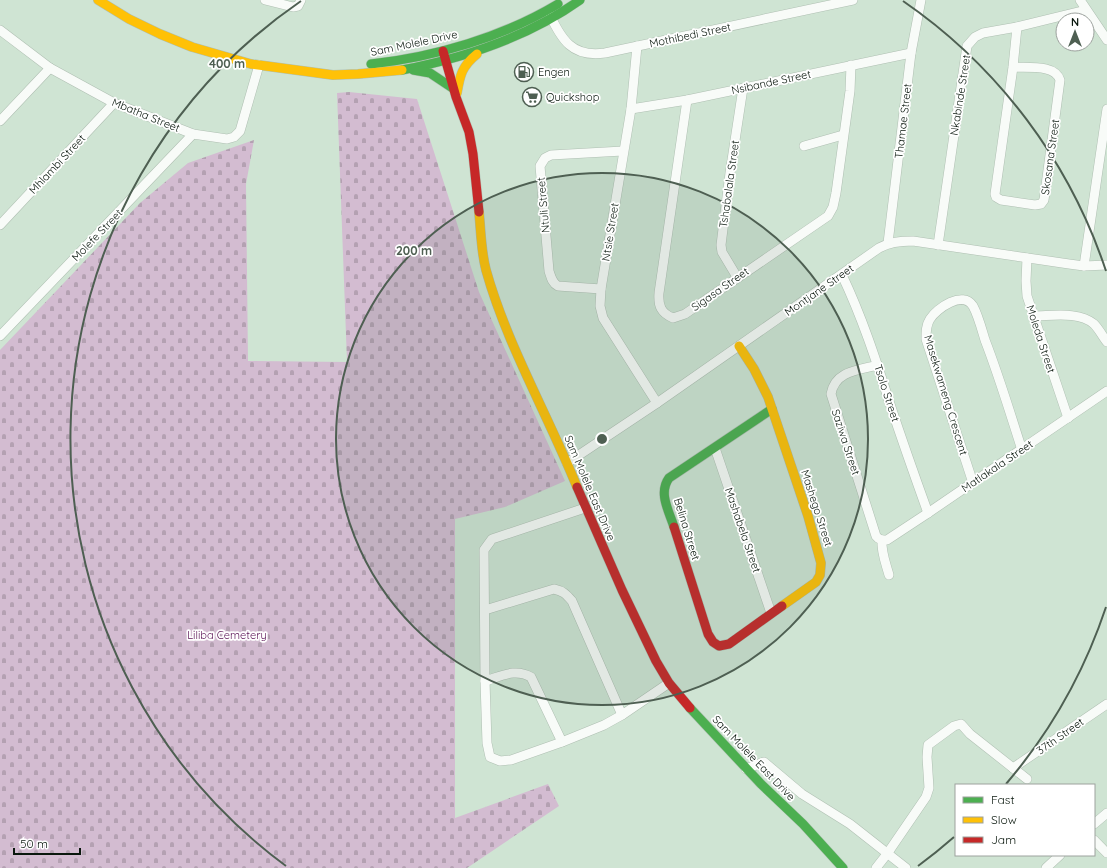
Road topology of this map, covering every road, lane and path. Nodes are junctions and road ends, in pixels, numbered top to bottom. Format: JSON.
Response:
{"nodes":[{"id":1,"x":98,"y":0,"type":"edge"},
{"id":2,"x":265,"y":0,"type":"edge"},
{"id":3,"x":302,"y":0,"type":"edge"},
{"id":4,"x":564,"y":0,"type":"edge"},
{"id":5,"x":580,"y":0,"type":"edge"},
{"id":6,"x":853,"y":0,"type":"edge"},
{"id":7,"x":921,"y":0,"type":"edge"},
{"id":8,"x":1080,"y":0,"type":"edge"},
{"id":9,"x":1086,"y":10,"type":"junction"},
{"id":10,"x":550,"y":14,"type":"junction"},
{"id":11,"x":1017,"y":27,"type":"junction"},
{"id":12,"x":0,"y":30,"type":"edge"},
{"id":13,"x":1107,"y":40,"type":"edge"},
{"id":14,"x":637,"y":46,"type":"junction"},
{"id":15,"x":485,"y":48,"type":"junction"},
{"id":16,"x":443,"y":51,"type":"junction"},
{"id":17,"x":911,"y":53,"type":"junction"},
{"id":18,"x":446,"y":61,"type":"junction"},
{"id":19,"x":259,"y":65,"type":"junction"},
{"id":20,"x":851,"y":65,"type":"junction"},
{"id":21,"x":1014,"y":67,"type":"junction"},
{"id":22,"x":50,"y":68,"type":"junction"},
{"id":23,"x":407,"y":69,"type":"junction"},
{"id":24,"x":307,"y":71,"type":"junction"},
{"id":25,"x":743,"y":88,"type":"junction"},
{"id":26,"x":455,"y":93,"type":"junction"},
{"id":27,"x":687,"y":100,"type":"junction"},
{"id":28,"x":114,"y":103,"type":"junction"},
{"id":29,"x":631,"y":109,"type":"junction"},
{"id":30,"x":1107,"y":109,"type":"edge"},
{"id":31,"x":0,"y":121,"type":"edge"},
{"id":32,"x":193,"y":134,"type":"junction"},
{"id":33,"x":843,"y":135,"type":"junction"},
{"id":34,"x":804,"y":146,"type":"dead end"},
{"id":35,"x":623,"y":151,"type":"junction"},
{"id":36,"x":1103,"y":155,"type":"edge"},
{"id":37,"x":0,"y":225,"type":"edge"},
{"id":38,"x":888,"y":243,"type":"junction"},
{"id":39,"x":938,"y":245,"type":"junction"},
{"id":40,"x":1027,"y":258,"type":"junction"},
{"id":41,"x":1107,"y":265,"type":"edge"},
{"id":42,"x":1084,"y":266,"type":"junction"},
{"id":43,"x":842,"y":275,"type":"junction"},
{"id":44,"x":737,"y":277,"type":"junction"},
{"id":45,"x":601,"y":289,"type":"junction"},
{"id":46,"x":1033,"y":316,"type":"junction"},
{"id":47,"x":0,"y":336,"type":"edge"},
{"id":48,"x":1107,"y":342,"type":"edge"},
{"id":49,"x":739,"y":346,"type":"junction"},
{"id":50,"x":878,"y":365,"type":"junction"},
{"id":51,"x":1107,"y":391,"type":"edge"},
{"id":52,"x":657,"y":403,"type":"junction"},
{"id":53,"x":772,"y":408,"type":"junction"},
{"id":54,"x":1068,"y":418,"type":"junction"},
{"id":55,"x":715,"y":448,"type":"junction"},
{"id":56,"x":1022,"y":450,"type":"junction"},
{"id":57,"x":567,"y":463,"type":"junction"},
{"id":58,"x":973,"y":483,"type":"junction"},
{"id":59,"x":585,"y":508,"type":"junction"},
{"id":60,"x":928,"y":514,"type":"junction"},
{"id":61,"x":884,"y":540,"type":"junction"},
{"id":62,"x":889,"y":575,"type":"dead end"},
{"id":63,"x":485,"y":610,"type":"junction"},
{"id":64,"x":771,"y":613,"type":"junction"},
{"id":65,"x":729,"y":644,"type":"joint"},
{"id":66,"x":485,"y":681,"type":"junction"},
{"id":67,"x":669,"y":683,"type":"junction"},
{"id":68,"x":1107,"y":704,"type":"edge"},
{"id":69,"x":622,"y":715,"type":"junction"},
{"id":70,"x":562,"y":742,"type":"junction"},
{"id":71,"x":1014,"y":768,"type":"junction"},
{"id":72,"x":746,"y":769,"type":"junction"},
{"id":73,"x":1026,"y":779,"type":"dead end"},
{"id":74,"x":1107,"y":813,"type":"edge"},
{"id":75,"x":1095,"y":823,"type":"edge"},
{"id":76,"x":1095,"y":841,"type":"edge"},
{"id":77,"x":1107,"y":853,"type":"edge"},
{"id":78,"x":887,"y":854,"type":"junction"},
{"id":79,"x":1059,"y":856,"type":"edge"},
{"id":80,"x":843,"y":868,"type":"edge"},
{"id":81,"x":876,"y":868,"type":"edge"},
{"id":82,"x":906,"y":868,"type":"edge"},
{"id":83,"x":1046,"y":868,"type":"edge"}],
"edges":[{"from":1,"to":19,"type":"street","name":"Sam Molele Drive"},
{"from":2,"to":3,"type":"street"},
{"from":4,"to":10,"type":"street","name":"Sam Molele Drive"},
{"from":5,"to":10,"type":"street","name":"Sam Molele Drive"},
{"from":6,"to":14,"type":"street","name":"Mothibedi Street"},
{"from":7,"to":17,"type":"street","name":"Thamae Street"},
{"from":8,"to":9,"type":"street"},
{"from":9,"to":11,"type":"street","name":"Nkabinde Street"},
{"from":9,"to":13,"type":"street"},
{"from":10,"to":14,"type":"street","name":"Mothibedi Street"},
{"from":10,"to":15,"type":"street","name":"Sam Molele Drive"},
{"from":10,"to":16,"type":"street","name":"Sam Molele Drive"},
{"from":11,"to":21,"type":"street","name":"Skosana Street"},
{"from":11,"to":39,"type":"street","name":"Nkabinde Street"},
{"from":12,"to":22,"type":"street","name":"Mbatha Street"},
{"from":14,"to":29,"type":"street","name":"Ntsie Street"},
{"from":15,"to":18,"type":"street","name":"Sam Molele Drive"},
{"from":15,"to":26,"type":"street"},
{"from":16,"to":18,"type":"street","name":"Sam Molele East Drive"},
{"from":16,"to":24,"type":"street","name":"Sam Molele Drive"},
{"from":17,"to":20,"type":"street","name":"Nsibande Street"},
{"from":17,"to":38,"type":"street","name":"Thamae Street"},
{"from":18,"to":23,"type":"street","name":"Sam Molele Drive"},
{"from":18,"to":26,"type":"street","name":"Sam Molele East Drive"},
{"from":19,"to":24,"type":"street","name":"Sam Molele Drive"},
{"from":19,"to":32,"type":"street","name":"Mbatha Street"},
{"from":20,"to":25,"type":"street","name":"Nsibande Street"},
{"from":20,"to":33,"type":"street","name":"Sigasa Street"},
{"from":21,"to":21,"type":"street","name":"Skosana Street"},
{"from":22,"to":28,"type":"street","name":"Mbatha Street"},
{"from":22,"to":31,"type":"street"},
{"from":23,"to":24,"type":"street","name":"Sam Molele Drive"},
{"from":23,"to":26,"type":"street"},
{"from":25,"to":27,"type":"street","name":"Nsibande Street"},
{"from":25,"to":44,"type":"street","name":"Tshabalala Street"},
{"from":26,"to":57,"type":"street","name":"Sam Molele East Drive"},
{"from":27,"to":29,"type":"street","name":"Nsibande Street"},
{"from":27,"to":44,"type":"street","name":"Sigasa Street"},
{"from":28,"to":32,"type":"street","name":"Mbatha Street"},
{"from":28,"to":37,"type":"street","name":"Mhlambi Street"},
{"from":29,"to":35,"type":"street","name":"Ntsie Street"},
{"from":30,"to":36,"type":"street"},
{"from":32,"to":47,"type":"street","name":"Molefe Street"},
{"from":33,"to":34,"type":"street"},
{"from":33,"to":44,"type":"street","name":"Sigasa Street"},
{"from":35,"to":45,"type":"street","name":"Ntsie Street"},
{"from":35,"to":45,"type":"street","name":"Ntuli Street"},
{"from":36,"to":42,"type":"street"},
{"from":38,"to":39,"type":"street","name":"Montjane Street"},
{"from":38,"to":43,"type":"street","name":"Montjane Street"},
{"from":39,"to":40,"type":"street","name":"Montjane Street"},
{"from":40,"to":42,"type":"street","name":"Montjane Street"},
{"from":40,"to":46,"type":"street","name":"Moleda Street"},
{"from":41,"to":42,"type":"street","name":"Montjane Street"},
{"from":43,"to":49,"type":"street","name":"Montjane Street"},
{"from":43,"to":50,"type":"street","name":"Tsolo Street"},
{"from":45,"to":52,"type":"street","name":"Ntsie Street"},
{"from":46,"to":48,"type":"street"},
{"from":46,"to":54,"type":"street","name":"Moleda Street"},
{"from":49,"to":52,"type":"street","name":"Montjane Street"},
{"from":49,"to":53,"type":"street","name":"Mashego Street"},
{"from":50,"to":60,"type":"street","name":"Tsolo Street"},
{"from":50,"to":61,"type":"street","name":"Saziwa Street"},
{"from":51,"to":54,"type":"street","name":"Matlakala Street"},
{"from":52,"to":57,"type":"street","name":"Montjane Street"},
{"from":53,"to":55,"type":"street","name":"Belina Street"},
{"from":53,"to":64,"type":"street","name":"Mashego Street"},
{"from":54,"to":56,"type":"street","name":"Matlakala Street"},
{"from":55,"to":64,"type":"street","name":"Mashabela Street"},
{"from":55,"to":65,"type":"street","name":"Belina Street"},
{"from":56,"to":58,"type":"street","name":"Matlakala Street"},
{"from":56,"to":58,"type":"street","name":"Masekwameng Crescent"},
{"from":57,"to":59,"type":"street","name":"Sam Molele East Drive"},
{"from":58,"to":60,"type":"street","name":"Matlakala Street"},
{"from":59,"to":63,"type":"street"},
{"from":59,"to":67,"type":"street","name":"Sam Molele East Drive"},
{"from":60,"to":61,"type":"street","name":"Matlakala Street"},
{"from":61,"to":62,"type":"street"},
{"from":63,"to":66,"type":"street"},
{"from":63,"to":69,"type":"street"},
{"from":64,"to":65,"type":"street","name":"Mashego Street"},
{"from":66,"to":70,"type":"street"},
{"from":66,"to":70,"type":"street"},
{"from":67,"to":69,"type":"street"},
{"from":67,"to":72,"type":"street","name":"Sam Molele East Drive"},
{"from":68,"to":71,"type":"street","name":"37th Street"},
{"from":69,"to":70,"type":"street"},
{"from":71,"to":73,"type":"street"},
{"from":71,"to":78,"type":"street"},
{"from":72,"to":78,"type":"street"},
{"from":72,"to":80,"type":"street","name":"Sam Molele East Drive"},
{"from":74,"to":75,"type":"street"},
{"from":76,"to":77,"type":"street"},
{"from":78,"to":81,"type":"street"},
{"from":78,"to":82,"type":"street"},
{"from":79,"to":83,"type":"street"}]}
